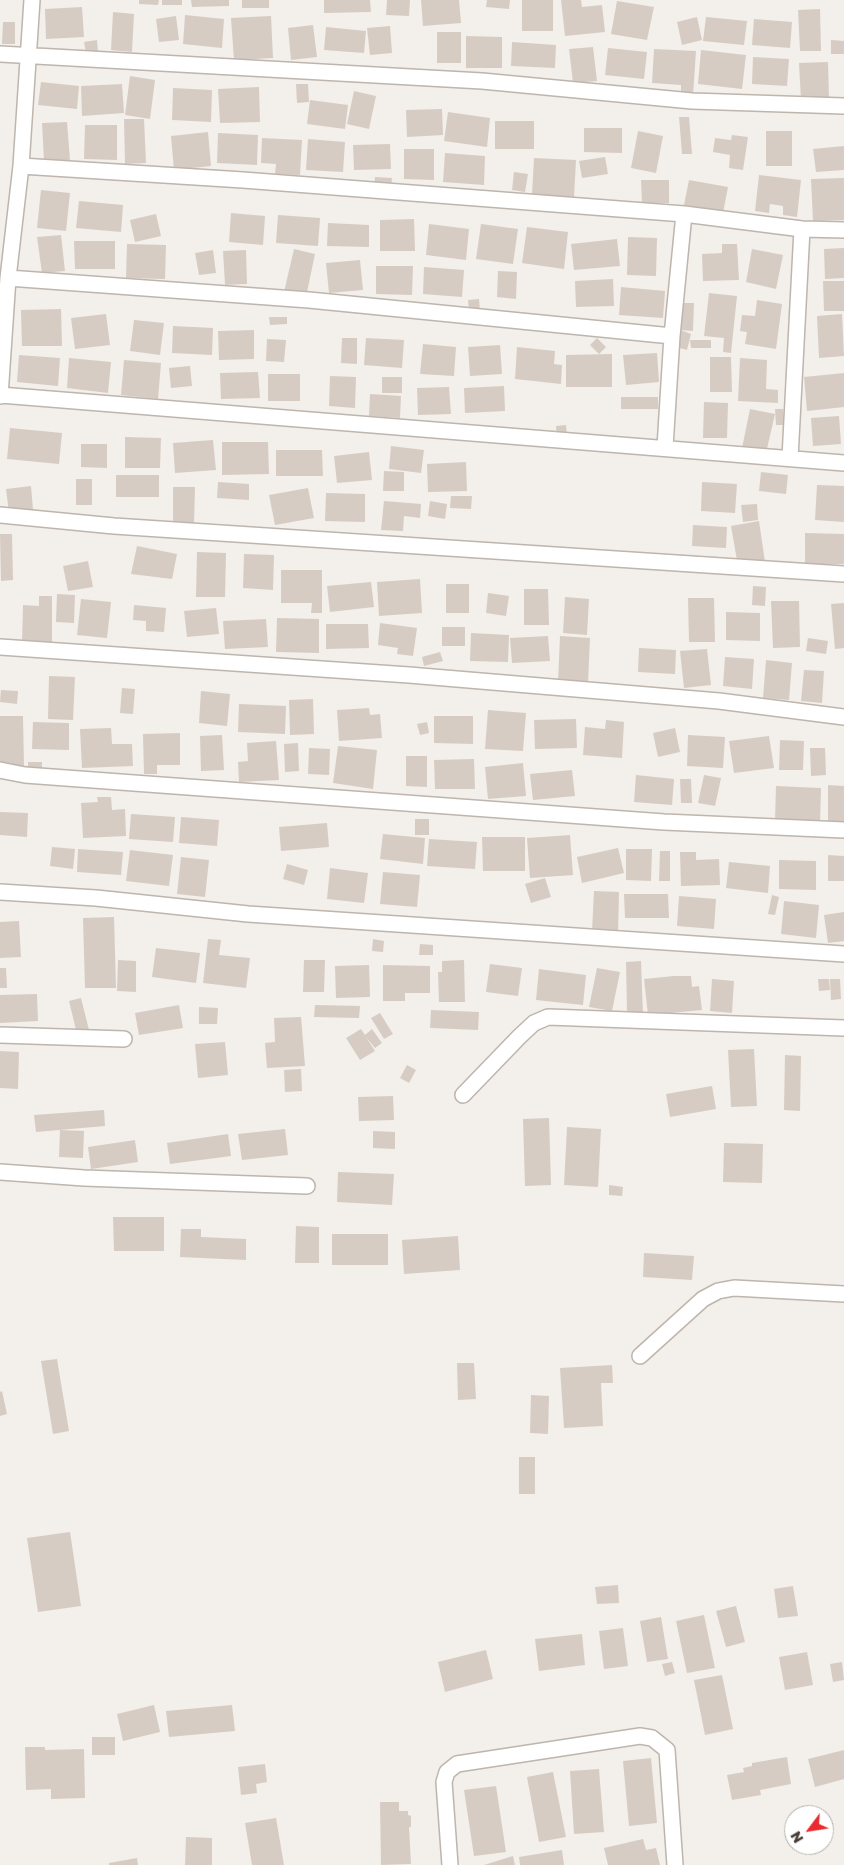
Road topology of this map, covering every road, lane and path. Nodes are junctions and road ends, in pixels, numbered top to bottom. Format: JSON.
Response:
{"nodes":[{"id":1,"x":32,"y":0,"type":"edge"},
{"id":2,"x":0,"y":54,"type":"edge"},
{"id":3,"x":28,"y":57,"type":"junction"},
{"id":4,"x":844,"y":106,"type":"edge"},
{"id":5,"x":21,"y":166,"type":"junction"},
{"id":6,"x":684,"y":214,"type":"junction"},
{"id":7,"x":802,"y":228,"type":"junction"},
{"id":8,"x":844,"y":230,"type":"edge"},
{"id":9,"x":8,"y":278,"type":"junction"},
{"id":10,"x":672,"y":336,"type":"junction"},
{"id":11,"x":0,"y":396,"type":"edge"},
{"id":12,"x":665,"y":447,"type":"junction"},
{"id":13,"x":790,"y":458,"type":"junction"},
{"id":14,"x":844,"y":463,"type":"edge"},
{"id":15,"x":0,"y":515,"type":"edge"},
{"id":16,"x":844,"y":574,"type":"edge"},
{"id":17,"x":0,"y":647,"type":"edge"},
{"id":18,"x":844,"y":717,"type":"edge"},
{"id":19,"x":0,"y":770,"type":"edge"},
{"id":20,"x":844,"y":830,"type":"edge"},
{"id":21,"x":0,"y":892,"type":"edge"},
{"id":22,"x":844,"y":954,"type":"edge"},
{"id":23,"x":844,"y":1028,"type":"edge"},
{"id":24,"x":0,"y":1035,"type":"edge"},
{"id":25,"x":124,"y":1039,"type":"dead end"},
{"id":26,"x":463,"y":1095,"type":"dead end"},
{"id":27,"x":0,"y":1172,"type":"edge"},
{"id":28,"x":307,"y":1186,"type":"dead end"},
{"id":29,"x":844,"y":1294,"type":"edge"},
{"id":30,"x":640,"y":1356,"type":"dead end"},
{"id":31,"x":450,"y":1865,"type":"edge"},
{"id":32,"x":674,"y":1865,"type":"edge"}],
"edges":[{"from":1,"to":3,"type":"street"},
{"from":2,"to":3,"type":"street"},
{"from":3,"to":4,"type":"street"},
{"from":3,"to":5,"type":"street"},
{"from":5,"to":6,"type":"street"},
{"from":5,"to":9,"type":"street"},
{"from":6,"to":7,"type":"street"},
{"from":6,"to":10,"type":"street"},
{"from":7,"to":8,"type":"street"},
{"from":7,"to":13,"type":"street"},
{"from":9,"to":10,"type":"street"},
{"from":9,"to":11,"type":"street"},
{"from":10,"to":12,"type":"street"},
{"from":11,"to":12,"type":"street"},
{"from":12,"to":13,"type":"street"},
{"from":13,"to":14,"type":"street"},
{"from":15,"to":16,"type":"street"},
{"from":17,"to":18,"type":"street"},
{"from":19,"to":20,"type":"street"},
{"from":21,"to":22,"type":"street"},
{"from":23,"to":26,"type":"street"},
{"from":24,"to":25,"type":"street"},
{"from":27,"to":28,"type":"street"},
{"from":29,"to":30,"type":"street"},
{"from":31,"to":32,"type":"street"}]}
